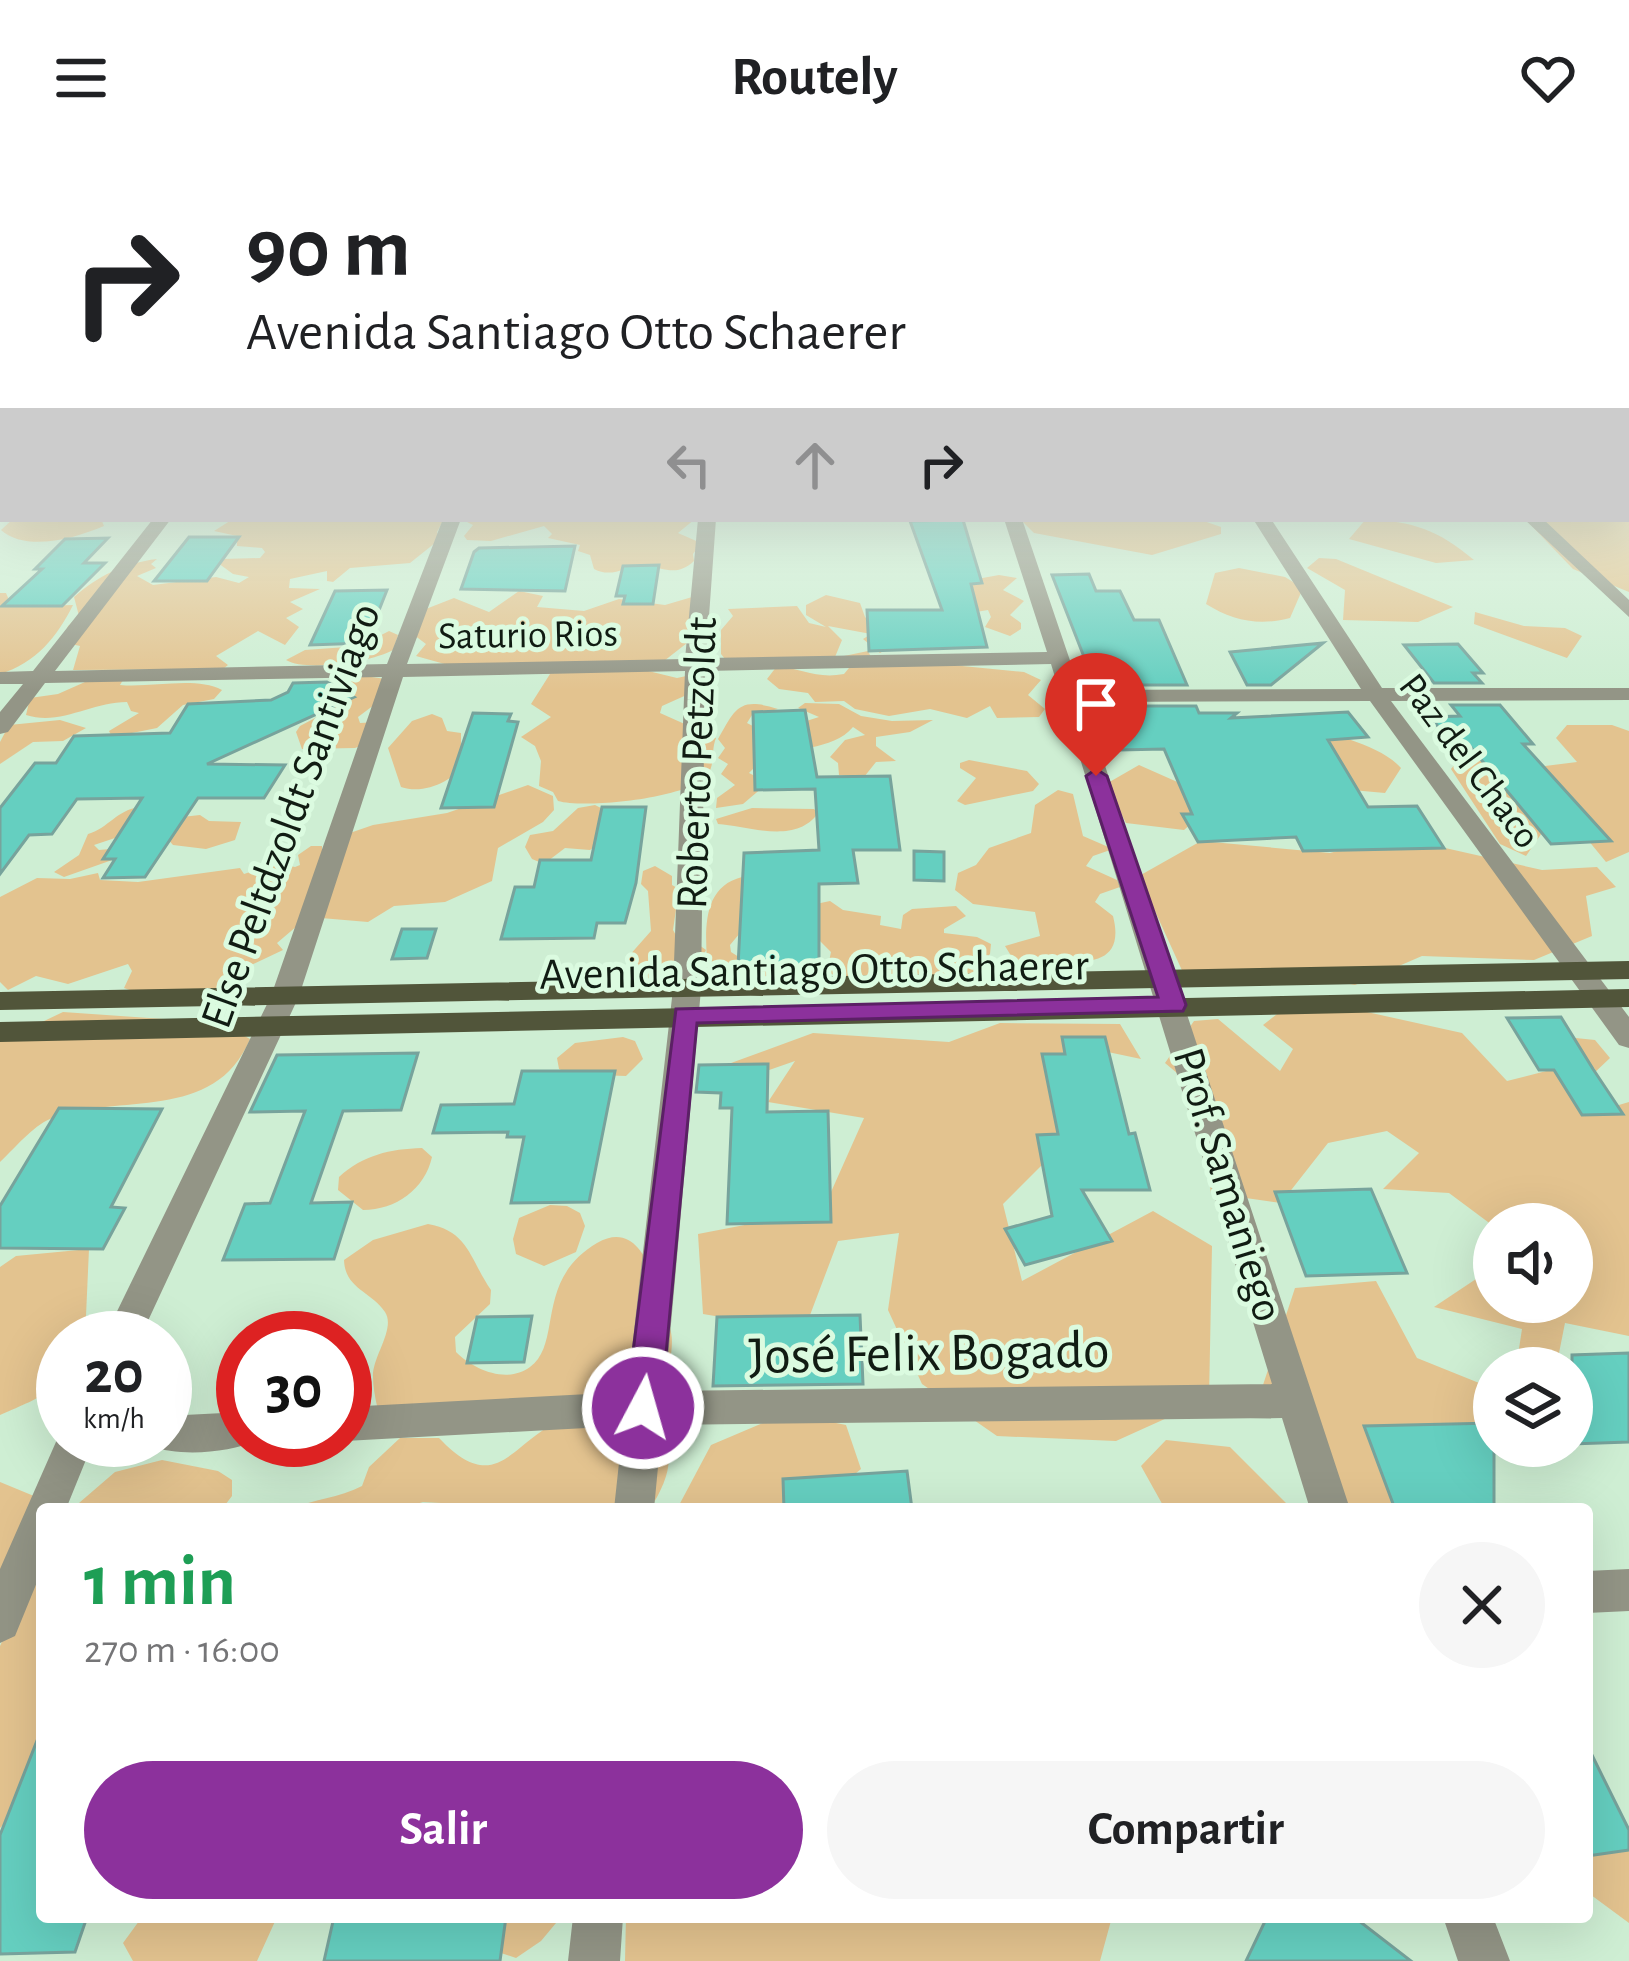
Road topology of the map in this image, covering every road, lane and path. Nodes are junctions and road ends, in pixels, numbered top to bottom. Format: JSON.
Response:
{"nodes":[{"id":1,"x":159,"y":522,"type":"edge"},
{"id":2,"x":451,"y":522,"type":"edge"},
{"id":3,"x":707,"y":522,"type":"edge"},
{"id":4,"x":1013,"y":522,"type":"edge"},
{"id":5,"x":1264,"y":522,"type":"edge"},
{"id":6,"x":1536,"y":522,"type":"edge"},
{"id":7,"x":1629,"y":611,"type":"edge"},
{"id":8,"x":1056,"y":658,"type":"junction"},
{"id":9,"x":695,"y":666,"type":"junction"},
{"id":10,"x":394,"y":672,"type":"junction"},
{"id":11,"x":38,"y":677,"type":"junction"},
{"id":12,"x":0,"y":678,"type":"edge"},
{"id":13,"x":1629,"y":694,"type":"edge"},
{"id":14,"x":1069,"y":696,"type":"junction"},
{"id":15,"x":1378,"y":698,"type":"junction"},
{"id":16,"x":0,"y":728,"type":"edge"},
{"id":17,"x":1629,"y":970,"type":"edge"},
{"id":18,"x":1583,"y":971,"type":"junction"},
{"id":19,"x":1164,"y":975,"type":"junction"},
{"id":20,"x":286,"y":996,"type":"junction"},
{"id":21,"x":1616,"y":998,"type":"edge"},
{"id":22,"x":0,"y":1001,"type":"edge"},
{"id":23,"x":686,"y":1002,"type":"junction"},
{"id":24,"x":1173,"y":1005,"type":"junction"},
{"id":25,"x":272,"y":1024,"type":"junction"},
{"id":26,"x":0,"y":1032,"type":"edge"},
{"id":27,"x":1629,"y":1038,"type":"edge"},
{"id":28,"x":135,"y":1311,"type":"edge"},
{"id":29,"x":1298,"y":1401,"type":"junction"},
{"id":30,"x":643,"y":1408,"type":"junction"},
{"id":31,"x":372,"y":1423,"type":"edge"},
{"id":32,"x":63,"y":1467,"type":"edge"},
{"id":33,"x":48,"y":1503,"type":"edge"},
{"id":34,"x":635,"y":1503,"type":"edge"},
{"id":35,"x":1328,"y":1503,"type":"edge"},
{"id":36,"x":36,"y":1533,"type":"edge"},
{"id":37,"x":1629,"y":1590,"type":"edge"},
{"id":38,"x":1593,"y":1592,"type":"edge"},
{"id":39,"x":0,"y":1622,"type":"edge"},
{"id":40,"x":597,"y":1923,"type":"edge"},
{"id":41,"x":1470,"y":1923,"type":"edge"},
{"id":42,"x":594,"y":1961,"type":"edge"},
{"id":43,"x":1484,"y":1961,"type":"edge"}],
"edges":[{"from":1,"to":11,"type":"street"},
{"from":2,"to":10,"type":"street","name":"Else Peltdzoldt Santiviago"},
{"from":3,"to":9,"type":"street","name":"Roberto Petzoldt"},
{"from":4,"to":8,"type":"street","name":"Prof. Samaniego"},
{"from":5,"to":15,"type":"street","name":"Paz del Chaco"},
{"from":6,"to":7,"type":"street"},
{"from":8,"to":9,"type":"street","name":"Saturio Rios"},
{"from":8,"to":14,"type":"street","name":"Prof. Samaniego"},
{"from":9,"to":10,"type":"street","name":"Saturio Rios"},
{"from":9,"to":23,"type":"street","name":"Roberto Petzoldt"},
{"from":10,"to":11,"type":"street","name":"Saturio Rios"},
{"from":10,"to":20,"type":"street","name":"Else Peltdzoldt Santiviago"},
{"from":11,"to":12,"type":"street","name":"Saturio Rios"},
{"from":11,"to":16,"type":"street"},
{"from":13,"to":15,"type":"street"},
{"from":14,"to":15,"type":"street"},
{"from":14,"to":19,"type":"street","name":"Prof. Samaniego"},
{"from":15,"to":18,"type":"street","name":"Paz del Chaco"},
{"from":17,"to":18,"type":"main road","name":"Avenida Santiago Otto Schaerer"},
{"from":18,"to":19,"type":"main road","name":"Avenida Santiago Otto Schaerer"},
{"from":18,"to":21,"type":"street","name":"Paz del Chaco"},
{"from":19,"to":23,"type":"main road","name":"Avenida Santiago Otto Schaerer"},
{"from":19,"to":24,"type":"street","name":"Prof. Samaniego"},
{"from":20,"to":22,"type":"main road","name":"Avenida Santiago Otto Schaerer"},
{"from":20,"to":23,"type":"main road","name":"Avenida Santiago Otto Schaerer"},
{"from":20,"to":25,"type":"street","name":"Else Peltdzoldt Santiviago"},
{"from":21,"to":24,"type":"main road","name":"Avenida Santiago Otto Schaerer"},
{"from":21,"to":27,"type":"street","name":"Paz del Chaco"},
{"from":23,"to":24,"type":"main road","name":"Avenida Santiago Otto Schaerer"},
{"from":23,"to":25,"type":"main road","name":"Avenida Santiago Otto Schaerer"},
{"from":23,"to":30,"type":"street","name":"Roberto Petzoldt"},
{"from":24,"to":29,"type":"street","name":"Prof. Samaniego"},
{"from":25,"to":26,"type":"main road","name":"Avenida Santiago Otto Schaerer"},
{"from":25,"to":28,"type":"street","name":"Else Peltdzoldt Santiviago"},
{"from":29,"to":30,"type":"street","name":"José Felix Bogado"},
{"from":29,"to":35,"type":"street","name":"Prof. Samaniego"},
{"from":30,"to":31,"type":"street","name":"José Felix Bogado"},
{"from":30,"to":34,"type":"street","name":"Roberto Petzoldt"},
{"from":32,"to":33,"type":"street"},
{"from":36,"to":39,"type":"street"},
{"from":37,"to":38,"type":"street"},
{"from":40,"to":42,"type":"street"},
{"from":41,"to":43,"type":"street"}]}
